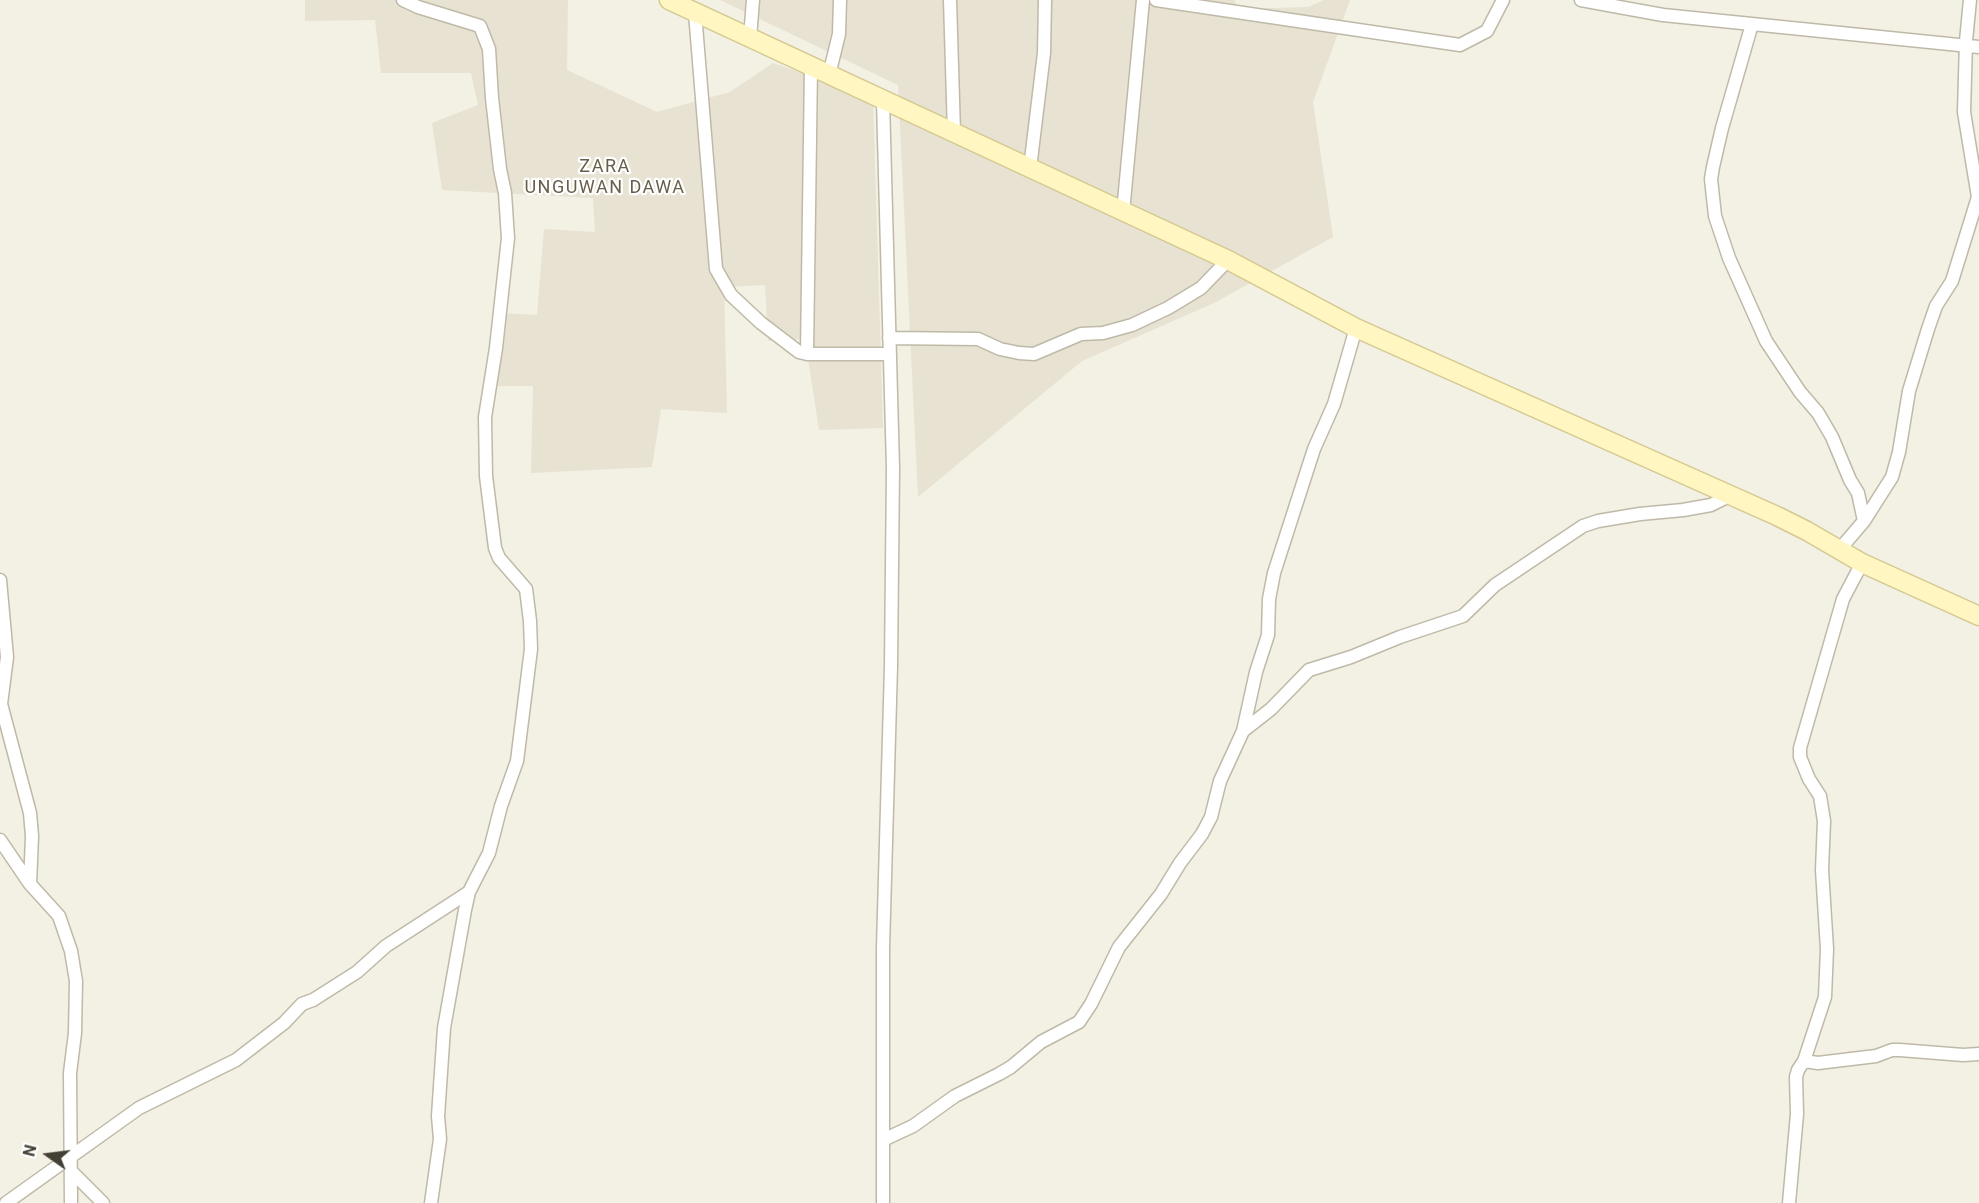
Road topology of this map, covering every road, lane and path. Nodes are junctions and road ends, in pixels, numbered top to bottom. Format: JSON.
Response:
{"nodes":[{"id":1,"x":403,"y":0,"type":"edge"},
{"id":2,"x":669,"y":0,"type":"edge"},
{"id":3,"x":753,"y":0,"type":"edge"},
{"id":4,"x":840,"y":0,"type":"edge"},
{"id":5,"x":950,"y":0,"type":"edge"},
{"id":6,"x":1045,"y":0,"type":"edge"},
{"id":7,"x":1143,"y":0,"type":"edge"},
{"id":8,"x":1156,"y":0,"type":"edge"},
{"id":9,"x":1503,"y":0,"type":"edge"},
{"id":10,"x":1581,"y":0,"type":"edge"},
{"id":11,"x":1970,"y":0,"type":"edge"},
{"id":12,"x":695,"y":13,"type":"junction"},
{"id":13,"x":1752,"y":24,"type":"junction"},
{"id":14,"x":750,"y":38,"type":"junction"},
{"id":15,"x":1972,"y":47,"type":"edge"},
{"id":16,"x":811,"y":66,"type":"junction"},
{"id":17,"x":828,"y":75,"type":"junction"},
{"id":18,"x":883,"y":101,"type":"junction"},
{"id":19,"x":954,"y":133,"type":"junction"},
{"id":20,"x":1030,"y":168,"type":"junction"},
{"id":21,"x":1123,"y":212,"type":"junction"},
{"id":22,"x":1228,"y":260,"type":"junction"},
{"id":23,"x":1356,"y":328,"type":"junction"},
{"id":24,"x":890,"y":338,"type":"junction"},
{"id":25,"x":807,"y":354,"type":"junction"},
{"id":26,"x":890,"y":354,"type":"junction"},
{"id":27,"x":1729,"y":496,"type":"junction"},
{"id":28,"x":1864,"y":521,"type":"junction"},
{"id":29,"x":1840,"y":549,"type":"junction"},
{"id":30,"x":1862,"y":562,"type":"junction"},
{"id":31,"x":0,"y":580,"type":"edge"},
{"id":32,"x":1979,"y":616,"type":"edge"},
{"id":33,"x":1243,"y":731,"type":"junction"},
{"id":34,"x":0,"y":840,"type":"edge"},
{"id":35,"x":30,"y":884,"type":"junction"},
{"id":36,"x":469,"y":892,"type":"junction"},
{"id":37,"x":1979,"y":1054,"type":"edge"},
{"id":38,"x":1804,"y":1062,"type":"junction"},
{"id":39,"x":883,"y":1140,"type":"junction"},
{"id":40,"x":71,"y":1156,"type":"junction"},
{"id":41,"x":71,"y":1172,"type":"junction"},
{"id":42,"x":6,"y":1203,"type":"edge"},
{"id":43,"x":71,"y":1203,"type":"edge"},
{"id":44,"x":103,"y":1203,"type":"edge"},
{"id":45,"x":431,"y":1203,"type":"edge"},
{"id":46,"x":883,"y":1203,"type":"edge"},
{"id":47,"x":1789,"y":1203,"type":"edge"}],
"edges":[{"from":1,"to":36,"type":"street"},
{"from":2,"to":12,"type":"street"},
{"from":3,"to":14,"type":"street"},
{"from":4,"to":17,"type":"street"},
{"from":5,"to":19,"type":"street"},
{"from":6,"to":20,"type":"street"},
{"from":7,"to":21,"type":"street"},
{"from":8,"to":9,"type":"street"},
{"from":10,"to":13,"type":"street"},
{"from":11,"to":15,"type":"street"},
{"from":12,"to":14,"type":"street"},
{"from":12,"to":25,"type":"street"},
{"from":13,"to":15,"type":"street"},
{"from":13,"to":28,"type":"street"},
{"from":14,"to":16,"type":"street"},
{"from":15,"to":28,"type":"street"},
{"from":16,"to":17,"type":"street"},
{"from":16,"to":25,"type":"street"},
{"from":17,"to":18,"type":"street"},
{"from":18,"to":19,"type":"street"},
{"from":18,"to":24,"type":"street"},
{"from":19,"to":20,"type":"street"},
{"from":20,"to":21,"type":"street"},
{"from":21,"to":22,"type":"street"},
{"from":22,"to":23,"type":"street"},
{"from":22,"to":24,"type":"street"},
{"from":23,"to":27,"type":"street"},
{"from":23,"to":33,"type":"street"},
{"from":24,"to":26,"type":"street"},
{"from":25,"to":26,"type":"street"},
{"from":26,"to":39,"type":"street"},
{"from":27,"to":29,"type":"street"},
{"from":27,"to":33,"type":"street"},
{"from":28,"to":29,"type":"street"},
{"from":29,"to":30,"type":"street"},
{"from":30,"to":32,"type":"street"},
{"from":30,"to":38,"type":"street"},
{"from":31,"to":35,"type":"street"},
{"from":33,"to":39,"type":"street"},
{"from":34,"to":35,"type":"street"},
{"from":35,"to":40,"type":"street"},
{"from":36,"to":40,"type":"street"},
{"from":36,"to":45,"type":"street"},
{"from":37,"to":38,"type":"street"},
{"from":38,"to":47,"type":"street"},
{"from":39,"to":46,"type":"street"},
{"from":40,"to":41,"type":"street"},
{"from":40,"to":42,"type":"street"},
{"from":41,"to":43,"type":"street"},
{"from":41,"to":44,"type":"street"}]}
